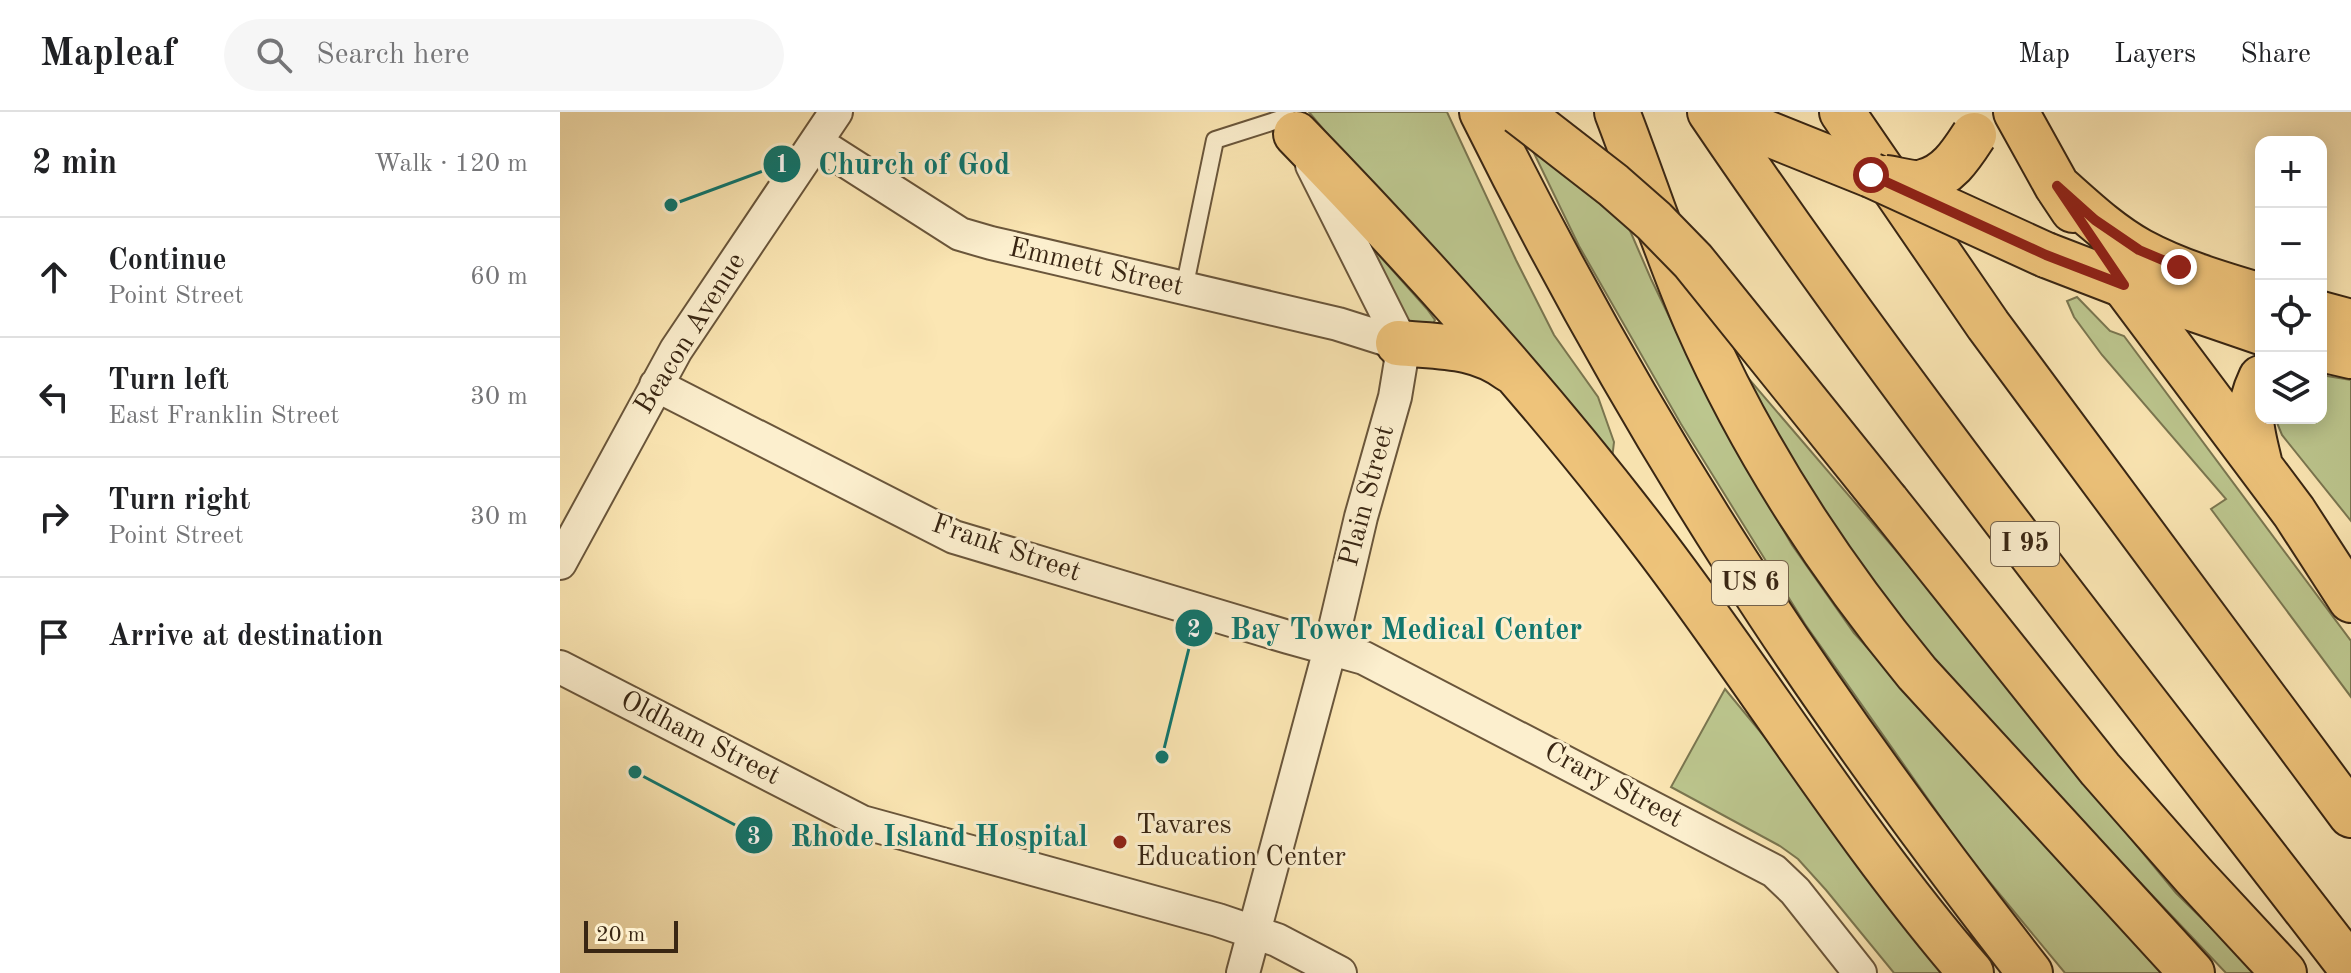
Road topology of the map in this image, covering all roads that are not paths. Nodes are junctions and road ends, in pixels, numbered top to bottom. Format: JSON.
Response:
{"nodes":[{"id":1,"x":836,"y":112,"type":"edge"},
{"id":2,"x":1482,"y":112,"type":"edge"},
{"id":3,"x":1519,"y":112,"type":"edge"},
{"id":4,"x":1617,"y":112,"type":"edge"},
{"id":5,"x":1712,"y":112,"type":"edge"},
{"id":6,"x":1842,"y":112,"type":"edge"},
{"id":7,"x":2016,"y":112,"type":"edge"},
{"id":8,"x":1289,"y":121,"type":"edge"},
{"id":9,"x":1978,"y":124,"type":"edge"},
{"id":10,"x":816,"y":142,"type":"junction"},
{"id":11,"x":1871,"y":175,"type":"junction"},
{"id":12,"x":2057,"y":186,"type":"junction"},
{"id":13,"x":2124,"y":285,"type":"junction"},
{"id":14,"x":1184,"y":289,"type":"junction"},
{"id":15,"x":2255,"y":294,"type":"edge"},
{"id":16,"x":2327,"y":316,"type":"edge"},
{"id":17,"x":2351,"y":322,"type":"edge"},
{"id":18,"x":2255,"y":330,"type":"edge"},
{"id":19,"x":1398,"y":343,"type":"junction"},
{"id":20,"x":2327,"y":350,"type":"edge"},
{"id":21,"x":2351,"y":356,"type":"edge"},
{"id":22,"x":1521,"y":378,"type":"junction"},
{"id":23,"x":656,"y":385,"type":"junction"},
{"id":24,"x":2255,"y":391,"type":"edge"},
{"id":25,"x":2260,"y":467,"type":"junction"},
{"id":26,"x":2294,"y":512,"type":"junction"},
{"id":27,"x":560,"y":563,"type":"edge"},
{"id":28,"x":2351,"y":568,"type":"edge"},
{"id":29,"x":2351,"y":600,"type":"edge"},
{"id":30,"x":2197,"y":606,"type":"junction"},
{"id":31,"x":1330,"y":649,"type":"junction"},
{"id":32,"x":560,"y":667,"type":"edge"},
{"id":33,"x":2351,"y":774,"type":"edge"},
{"id":34,"x":2351,"y":815,"type":"edge"},
{"id":35,"x":1254,"y":933,"type":"junction"},
{"id":36,"x":2351,"y":968,"type":"edge"},
{"id":37,"x":1243,"y":973,"type":"edge"},
{"id":38,"x":1340,"y":973,"type":"edge"},
{"id":39,"x":1860,"y":973,"type":"edge"},
{"id":40,"x":1971,"y":973,"type":"edge"},
{"id":41,"x":2030,"y":973,"type":"edge"},
{"id":42,"x":2192,"y":973,"type":"edge"},
{"id":43,"x":2284,"y":973,"type":"edge"}],
"edges":[{"from":1,"to":10,"type":"street","name":"Beacon Avenue"},
{"from":2,"to":41,"type":"main road","number":"US 6"},
{"from":3,"to":43,"type":"main road","bridge":true},
{"from":4,"to":42,"type":"main road"},
{"from":5,"to":11,"type":"main road"},
{"from":5,"to":36,"type":"main road","number":"I 95"},
{"from":6,"to":30,"type":"main road"},
{"from":7,"to":12,"type":"main road"},
{"from":8,"to":14,"type":"lane"},
{"from":8,"to":19,"type":"street"},
{"from":8,"to":22,"type":"main road"},
{"from":9,"to":11,"type":"main road","bridge":true},
{"from":10,"to":14,"type":"street","name":"Emmett Street"},
{"from":10,"to":23,"type":"street","name":"Beacon Avenue"},
{"from":11,"to":13,"type":"main road","bridge":true},
{"from":12,"to":13,"type":"main road"},
{"from":12,"to":15,"type":"main road"},
{"from":13,"to":18,"type":"main road"},
{"from":13,"to":25,"type":"main road"},
{"from":14,"to":19,"type":"street","name":"Emmett Street"},
{"from":16,"to":17,"type":"main road"},
{"from":19,"to":22,"type":"main road"},
{"from":19,"to":31,"type":"street","name":"Plain Street"},
{"from":20,"to":21,"type":"main road"},
{"from":22,"to":40,"type":"main road"},
{"from":23,"to":27,"type":"street","name":"Beacon Avenue"},
{"from":23,"to":31,"type":"street","name":"Frank Street"},
{"from":24,"to":25,"type":"main road"},
{"from":25,"to":26,"type":"main road"},
{"from":26,"to":28,"type":"main road"},
{"from":26,"to":29,"type":"main road"},
{"from":30,"to":33,"type":"main road"},
{"from":30,"to":34,"type":"main road"},
{"from":31,"to":35,"type":"street","name":"Plain Street"},
{"from":31,"to":39,"type":"street","name":"Crary Street"},
{"from":32,"to":35,"type":"street","name":"Oldham Street"},
{"from":35,"to":37,"type":"street","name":"Plain Street"},
{"from":35,"to":38,"type":"street","name":"Oldham Street"}]}
